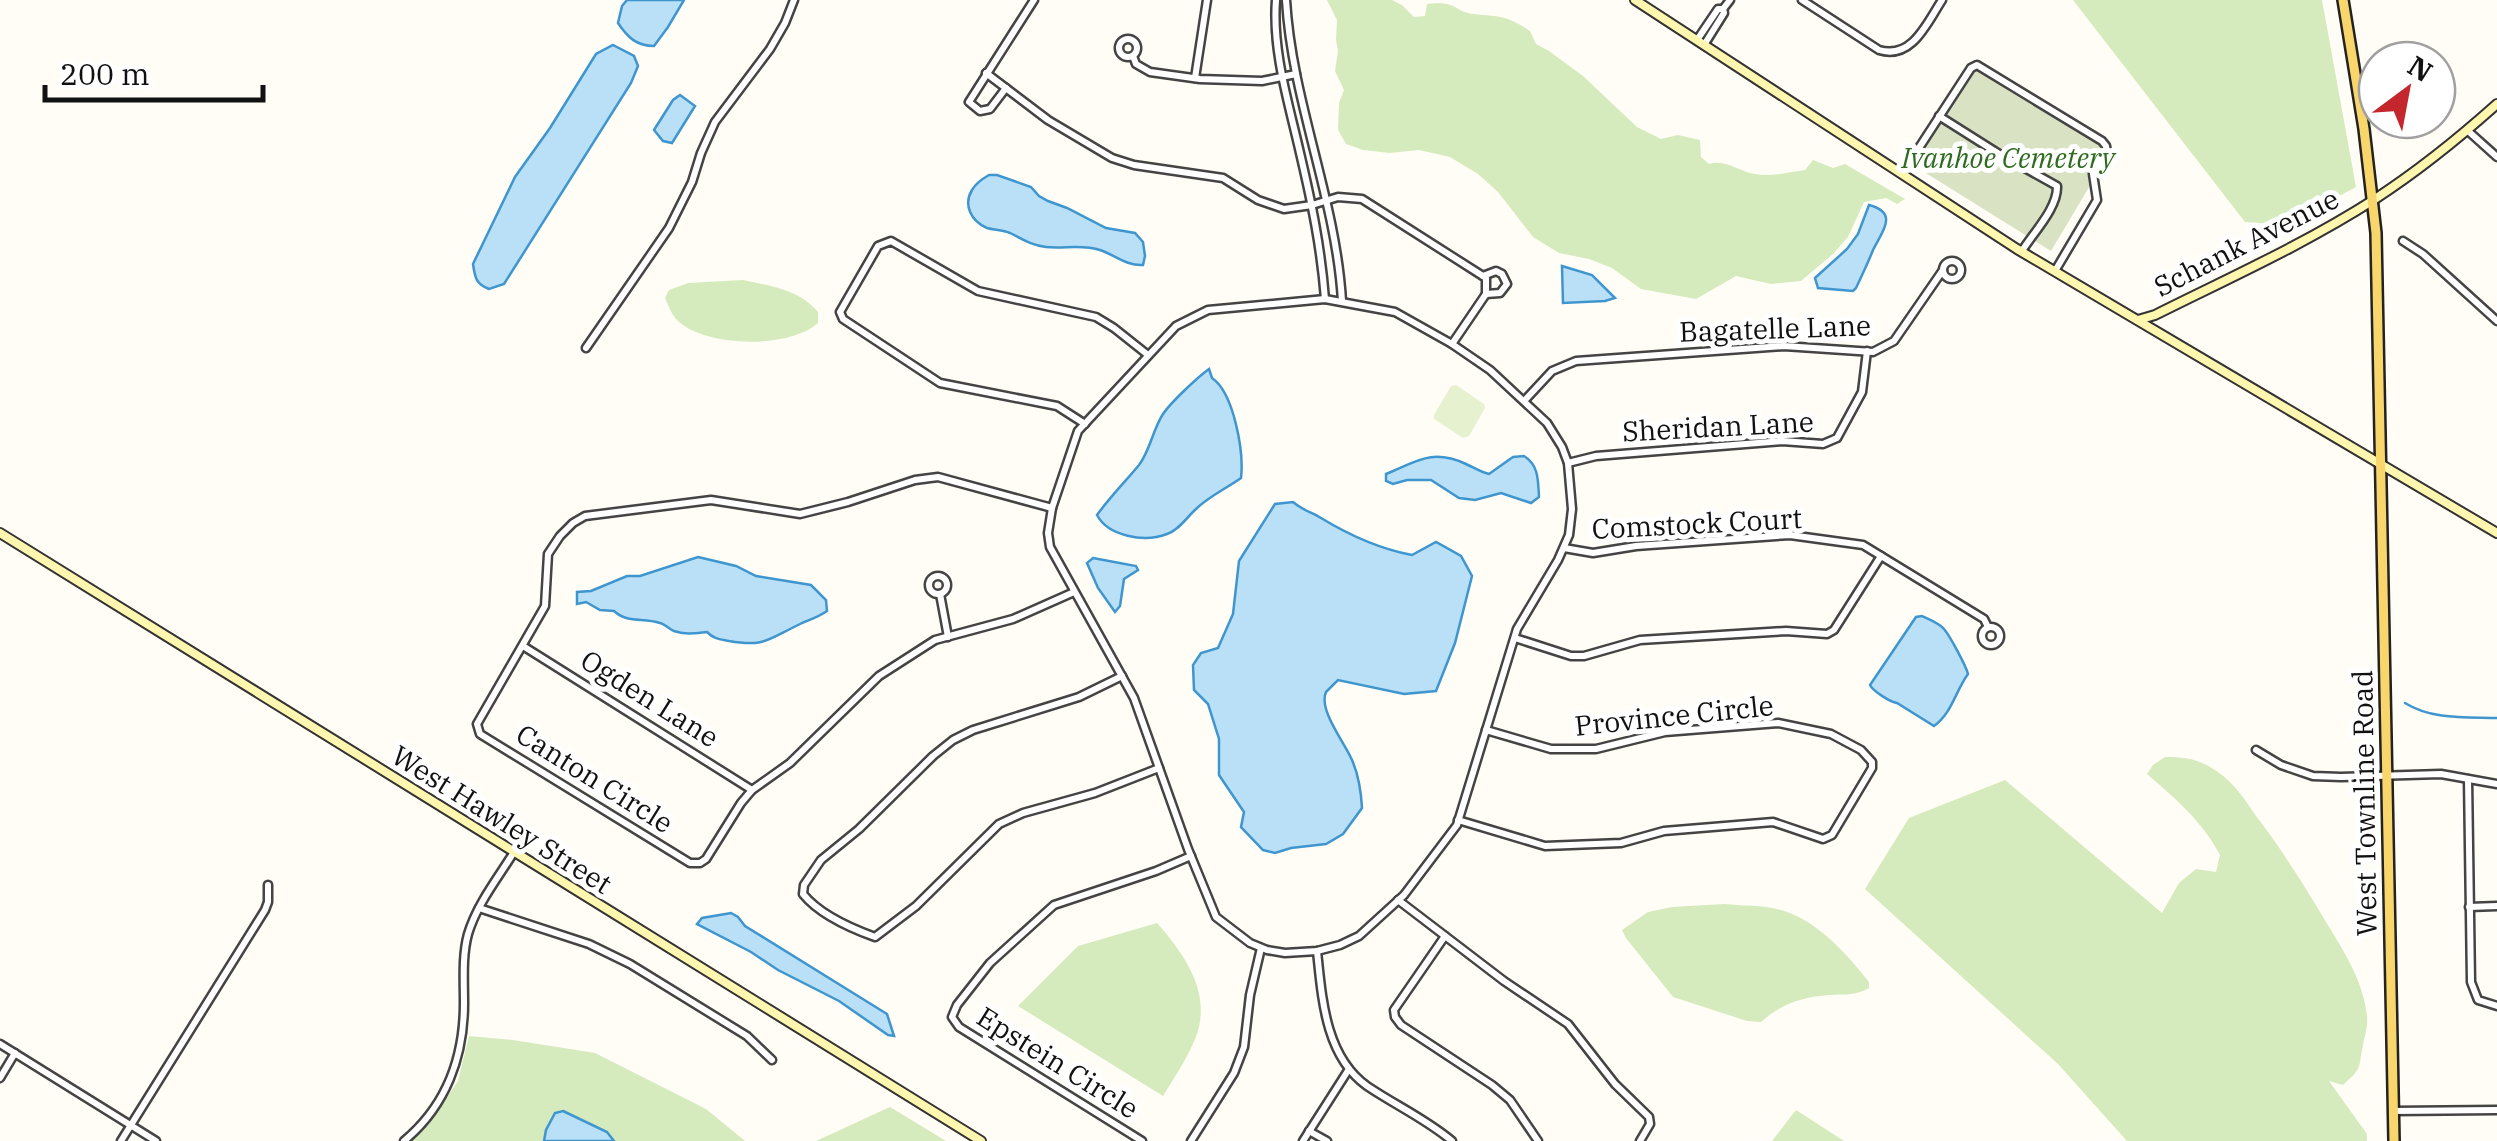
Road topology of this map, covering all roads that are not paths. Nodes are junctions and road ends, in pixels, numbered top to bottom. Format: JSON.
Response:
{"nodes":[{"id":1,"x":794,"y":0,"type":"edge"},
{"id":2,"x":1034,"y":0,"type":"edge"},
{"id":3,"x":1207,"y":0,"type":"edge"},
{"id":4,"x":1276,"y":0,"type":"edge"},
{"id":5,"x":1286,"y":0,"type":"edge"},
{"id":6,"x":1635,"y":0,"type":"edge"},
{"id":7,"x":1730,"y":0,"type":"edge"},
{"id":8,"x":1802,"y":0,"type":"edge"},
{"id":9,"x":1942,"y":0,"type":"edge"},
{"id":10,"x":2343,"y":0,"type":"edge"},
{"id":11,"x":1700,"y":43,"type":"junction"},
{"id":12,"x":1132,"y":56,"type":"dead end"},
{"id":13,"x":986,"y":73,"type":"junction"},
{"id":14,"x":1296,"y":74,"type":"junction"},
{"id":15,"x":1195,"y":78,"type":"junction"},
{"id":16,"x":1282,"y":78,"type":"junction"},
{"id":17,"x":1006,"y":88,"type":"junction"},
{"id":18,"x":2497,"y":104,"type":"edge"},
{"id":19,"x":1939,"y":116,"type":"junction"},
{"id":20,"x":2467,"y":130,"type":"junction"},
{"id":21,"x":2497,"y":157,"type":"edge"},
{"id":22,"x":1902,"y":174,"type":"junction"},
{"id":23,"x":2374,"y":200,"type":"junction"},
{"id":24,"x":1326,"y":201,"type":"junction"},
{"id":25,"x":1312,"y":205,"type":"junction"},
{"id":26,"x":2404,"y":241,"type":"dead end"},
{"id":27,"x":2022,"y":251,"type":"junction"},
{"id":28,"x":1942,"y":270,"type":"dead end"},
{"id":29,"x":2054,"y":271,"type":"junction"},
{"id":30,"x":1483,"y":276,"type":"junction"},
{"id":31,"x":1486,"y":294,"type":"junction"},
{"id":32,"x":1325,"y":300,"type":"junction"},
{"id":33,"x":1342,"y":301,"type":"junction"},
{"id":34,"x":2138,"y":320,"type":"junction"},
{"id":35,"x":2497,"y":321,"type":"edge"},
{"id":36,"x":1452,"y":344,"type":"junction"},
{"id":37,"x":586,"y":348,"type":"dead end"},
{"id":38,"x":1867,"y":352,"type":"junction"},
{"id":39,"x":1148,"y":356,"type":"junction"},
{"id":40,"x":1525,"y":400,"type":"junction"},
{"id":41,"x":1085,"y":424,"type":"junction"},
{"id":42,"x":1568,"y":464,"type":"junction"},
{"id":43,"x":2381,"y":464,"type":"junction"},
{"id":44,"x":1052,"y":508,"type":"junction"},
{"id":45,"x":2497,"y":532,"type":"edge"},
{"id":46,"x":0,"y":533,"type":"edge"},
{"id":47,"x":1564,"y":548,"type":"junction"},
{"id":48,"x":1880,"y":556,"type":"junction"},
{"id":49,"x":1074,"y":592,"type":"junction"},
{"id":50,"x":940,"y":594,"type":"dead end"},
{"id":51,"x":1988,"y":626,"type":"dead end"},
{"id":52,"x":948,"y":637,"type":"junction"},
{"id":53,"x":1514,"y":638,"type":"junction"},
{"id":54,"x":523,"y":646,"type":"junction"},
{"id":55,"x":1122,"y":676,"type":"junction"},
{"id":56,"x":1486,"y":730,"type":"junction"},
{"id":57,"x":2256,"y":750,"type":"dead end"},
{"id":58,"x":1159,"y":768,"type":"junction"},
{"id":59,"x":2386,"y":775,"type":"junction"},
{"id":60,"x":2468,"y":779,"type":"junction"},
{"id":61,"x":2497,"y":784,"type":"edge"},
{"id":62,"x":752,"y":790,"type":"junction"},
{"id":63,"x":1458,"y":820,"type":"junction"},
{"id":64,"x":514,"y":852,"type":"junction"},
{"id":65,"x":1191,"y":856,"type":"junction"},
{"id":66,"x":268,"y":886,"type":"dead end"},
{"id":67,"x":1398,"y":900,"type":"junction"},
{"id":68,"x":2497,"y":906,"type":"edge"},
{"id":69,"x":2470,"y":907,"type":"junction"},
{"id":70,"x":480,"y":908,"type":"junction"},
{"id":71,"x":1445,"y":936,"type":"junction"},
{"id":72,"x":1261,"y":948,"type":"junction"},
{"id":73,"x":1317,"y":952,"type":"junction"},
{"id":74,"x":2497,"y":1006,"type":"edge"},
{"id":75,"x":0,"y":1044,"type":"edge"},
{"id":76,"x":15,"y":1053,"type":"junction"},
{"id":77,"x":772,"y":1060,"type":"dead end"},
{"id":78,"x":1349,"y":1068,"type":"junction"},
{"id":79,"x":0,"y":1078,"type":"edge"},
{"id":80,"x":2497,"y":1110,"type":"edge"},
{"id":81,"x":2393,"y":1111,"type":"junction"},
{"id":82,"x":130,"y":1124,"type":"junction"},
{"id":83,"x":1309,"y":1131,"type":"junction"},
{"id":84,"x":120,"y":1141,"type":"edge"},
{"id":85,"x":156,"y":1141,"type":"edge"},
{"id":86,"x":404,"y":1141,"type":"edge"},
{"id":87,"x":982,"y":1141,"type":"edge"},
{"id":88,"x":1142,"y":1141,"type":"edge"},
{"id":89,"x":1191,"y":1141,"type":"edge"},
{"id":90,"x":1303,"y":1141,"type":"edge"},
{"id":91,"x":1327,"y":1141,"type":"edge"},
{"id":92,"x":1452,"y":1141,"type":"edge"},
{"id":93,"x":1538,"y":1141,"type":"edge"},
{"id":94,"x":1640,"y":1141,"type":"edge"},
{"id":95,"x":2394,"y":1141,"type":"edge"}],
"edges":[{"from":1,"to":37,"type":"street"},
{"from":2,"to":13,"type":"street"},
{"from":3,"to":15,"type":"street"},
{"from":4,"to":16,"type":"street"},
{"from":5,"to":14,"type":"street"},
{"from":6,"to":11,"type":"street"},
{"from":7,"to":11,"type":"street"},
{"from":8,"to":9,"type":"street"},
{"from":10,"to":23,"type":"main road","name":"West Townline Road"},
{"from":11,"to":22,"type":"street"},
{"from":12,"to":15,"type":"street"},
{"from":13,"to":17,"type":"street"},
{"from":13,"to":17,"type":"street"},
{"from":14,"to":16,"type":"street"},
{"from":14,"to":24,"type":"street"},
{"from":15,"to":16,"type":"street"},
{"from":16,"to":25,"type":"street"},
{"from":17,"to":25,"type":"street"},
{"from":18,"to":20,"type":"street","name":"Schank Avenue"},
{"from":19,"to":22,"type":"street"},
{"from":19,"to":27,"type":"street"},
{"from":19,"to":29,"type":"street"},
{"from":20,"to":21,"type":"street"},
{"from":20,"to":23,"type":"street","name":"Schank Avenue"},
{"from":22,"to":27,"type":"street"},
{"from":23,"to":34,"type":"street","name":"Schank Avenue"},
{"from":23,"to":43,"type":"main road","name":"West Townline Road"},
{"from":24,"to":25,"type":"street"},
{"from":24,"to":30,"type":"street"},
{"from":24,"to":33,"type":"street"},
{"from":25,"to":32,"type":"street"},
{"from":26,"to":35,"type":"street"},
{"from":27,"to":29,"type":"street"},
{"from":28,"to":38,"type":"street","name":"Bagatelle Lane"},
{"from":29,"to":34,"type":"street"},
{"from":30,"to":31,"type":"street"},
{"from":30,"to":31,"type":"street"},
{"from":31,"to":36,"type":"street"},
{"from":32,"to":33,"type":"street"},
{"from":32,"to":39,"type":"street"},
{"from":33,"to":36,"type":"street"},
{"from":34,"to":43,"type":"street"},
{"from":36,"to":40,"type":"street"},
{"from":38,"to":40,"type":"street","name":"Bagatelle Lane"},
{"from":38,"to":42,"type":"street","name":"Sheridan Lane"},
{"from":39,"to":41,"type":"street"},
{"from":39,"to":41,"type":"street"},
{"from":40,"to":42,"type":"street"},
{"from":41,"to":44,"type":"street"},
{"from":42,"to":47,"type":"street"},
{"from":43,"to":45,"type":"street"},
{"from":43,"to":59,"type":"main road","name":"West Townline Road"},
{"from":44,"to":49,"type":"street"},
{"from":44,"to":54,"type":"street","name":"Canton Circle"},
{"from":46,"to":64,"type":"street","name":"West Hawley Street"},
{"from":47,"to":48,"type":"street","name":"Comstock Court"},
{"from":47,"to":53,"type":"street"},
{"from":48,"to":51,"type":"street","name":"Comstock Court"},
{"from":48,"to":53,"type":"street"},
{"from":49,"to":52,"type":"street","name":"Canton Circle"},
{"from":49,"to":55,"type":"street"},
{"from":50,"to":52,"type":"street"},
{"from":52,"to":62,"type":"street","name":"Canton Circle"},
{"from":53,"to":56,"type":"street"},
{"from":54,"to":62,"type":"street","name":"Ogden Lane"},
{"from":54,"to":62,"type":"street","name":"Canton Circle"},
{"from":55,"to":58,"type":"street"},
{"from":55,"to":58,"type":"street"},
{"from":56,"to":63,"type":"street"},
{"from":56,"to":63,"type":"street","name":"Province Circle"},
{"from":57,"to":59,"type":"street"},
{"from":58,"to":65,"type":"street"},
{"from":59,"to":60,"type":"street"},
{"from":59,"to":81,"type":"main road","name":"West Townline Road"},
{"from":60,"to":61,"type":"street"},
{"from":60,"to":69,"type":"street"},
{"from":63,"to":67,"type":"street"},
{"from":64,"to":70,"type":"street"},
{"from":64,"to":87,"type":"street","name":"West Hawley Street"},
{"from":65,"to":72,"type":"street"},
{"from":65,"to":88,"type":"street","name":"Epstein Circle"},
{"from":66,"to":82,"type":"street"},
{"from":67,"to":71,"type":"street"},
{"from":67,"to":73,"type":"street"},
{"from":68,"to":69,"type":"street"},
{"from":69,"to":74,"type":"street"},
{"from":70,"to":77,"type":"street"},
{"from":70,"to":86,"type":"street"},
{"from":71,"to":93,"type":"street"},
{"from":71,"to":94,"type":"street"},
{"from":72,"to":73,"type":"street"},
{"from":72,"to":89,"type":"street"},
{"from":73,"to":78,"type":"street"},
{"from":75,"to":76,"type":"street"},
{"from":76,"to":79,"type":"street"},
{"from":76,"to":82,"type":"street"},
{"from":78,"to":83,"type":"street"},
{"from":78,"to":92,"type":"street"},
{"from":80,"to":81,"type":"street"},
{"from":81,"to":95,"type":"main road","name":"West Townline Road"},
{"from":82,"to":84,"type":"street"},
{"from":82,"to":85,"type":"street"},
{"from":83,"to":90,"type":"street"},
{"from":83,"to":91,"type":"street"}]}
